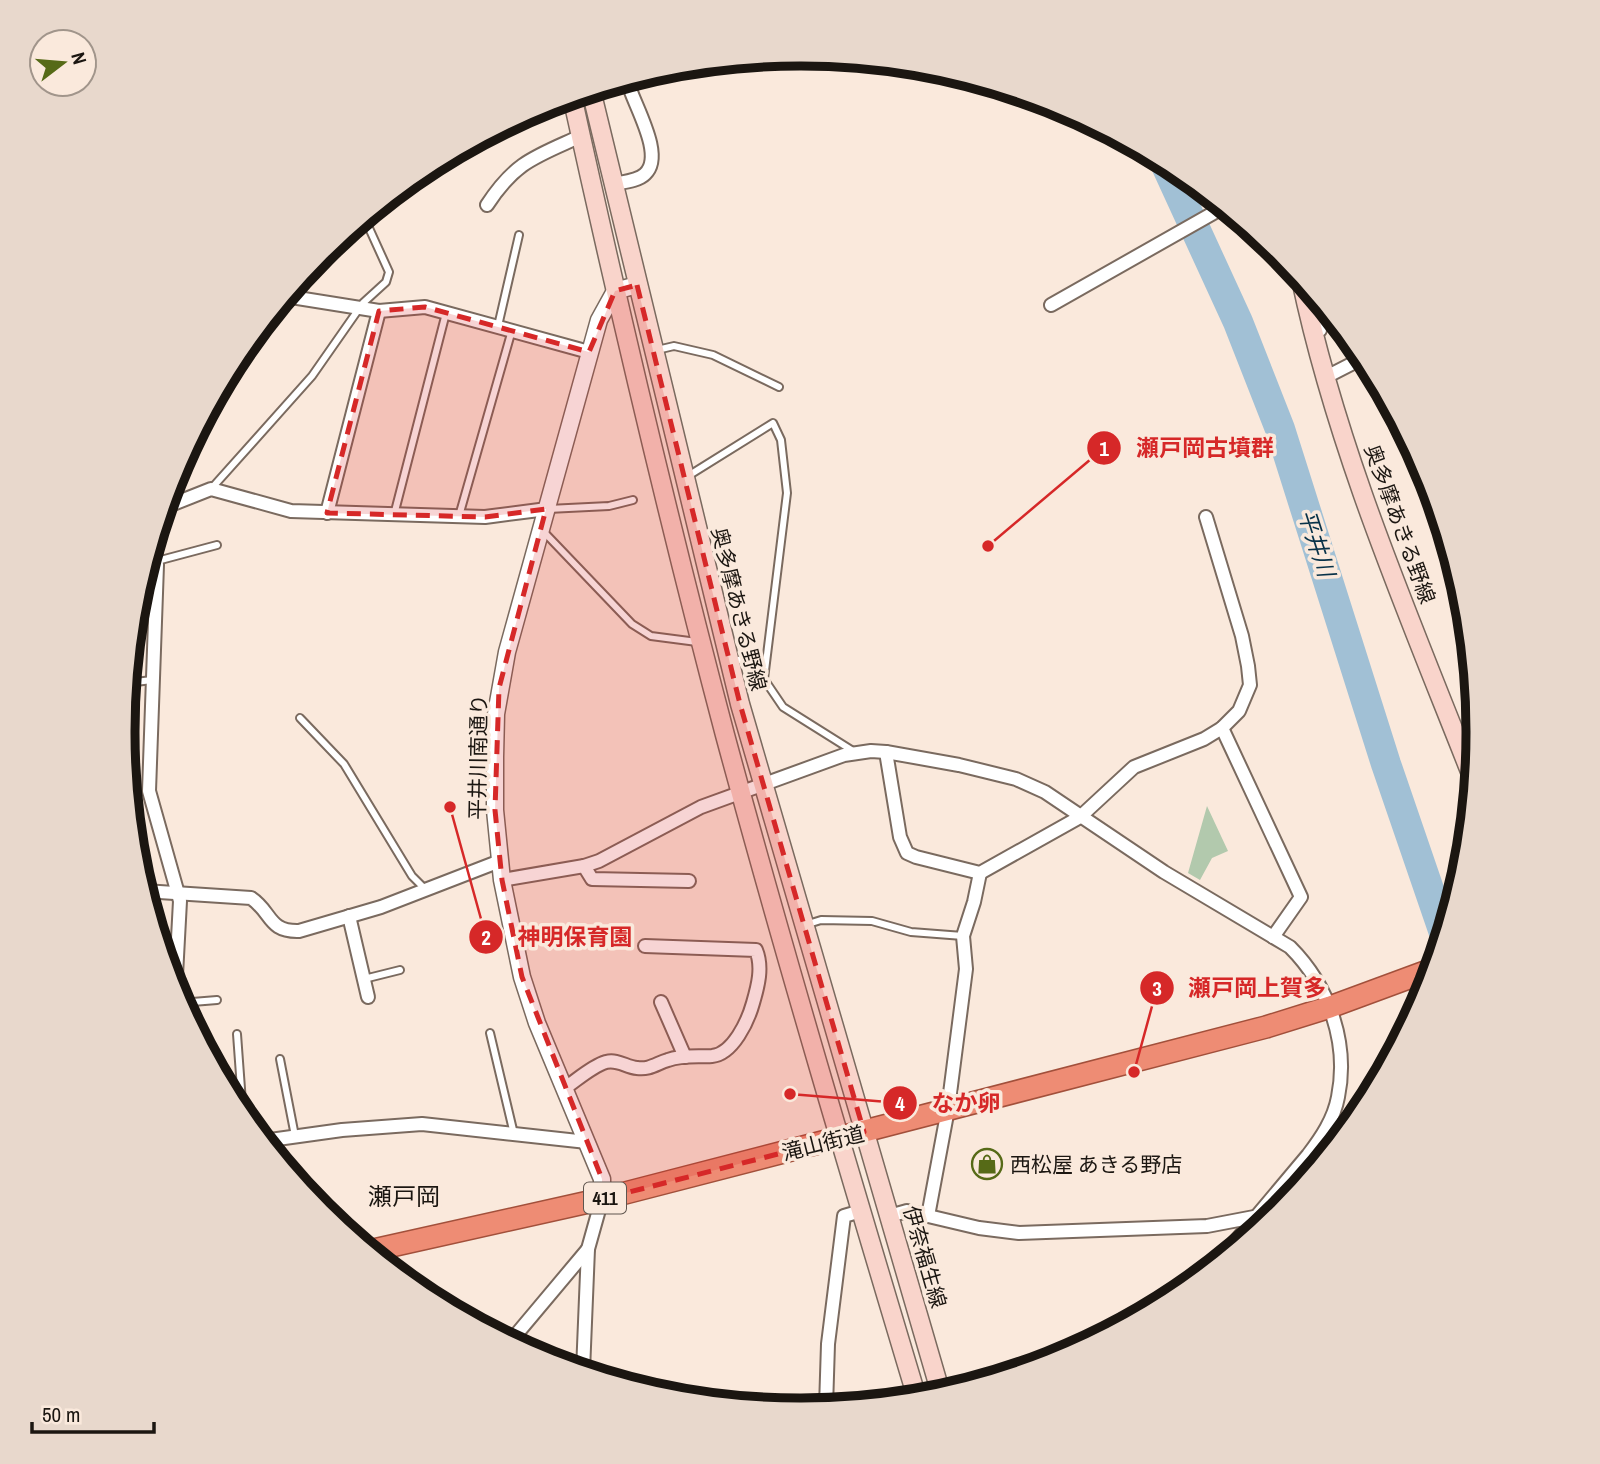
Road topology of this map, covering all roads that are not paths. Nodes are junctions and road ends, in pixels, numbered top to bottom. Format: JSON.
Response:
{"nodes":[{"id":1,"x":630,"y":88,"type":"edge"},
{"id":2,"x":593,"y":100,"type":"edge"},
{"id":3,"x":574,"y":106,"type":"edge"},
{"id":4,"x":581,"y":136,"type":"junction"},
{"id":5,"x":614,"y":184,"type":"junction"},
{"id":6,"x":487,"y":205,"type":"dead end"},
{"id":7,"x":1215,"y":212,"type":"edge"},
{"id":8,"x":368,"y":226,"type":"edge"},
{"id":9,"x":519,"y":235,"type":"dead end"},
{"id":10,"x":637,"y":285,"type":"junction"},
{"id":11,"x":615,"y":291,"type":"junction"},
{"id":12,"x":296,"y":298,"type":"edge"},
{"id":13,"x":1307,"y":301,"type":"edge"},
{"id":14,"x":1051,"y":305,"type":"dead end"},
{"id":15,"x":359,"y":309,"type":"junction"},
{"id":16,"x":447,"y":311,"type":"junction"},
{"id":17,"x":379,"y":312,"type":"junction"},
{"id":18,"x":1318,"y":315,"type":"edge"},
{"id":19,"x":498,"y":326,"type":"junction"},
{"id":20,"x":512,"y":330,"type":"junction"},
{"id":21,"x":653,"y":351,"type":"junction"},
{"id":22,"x":589,"y":352,"type":"junction"},
{"id":23,"x":1354,"y":363,"type":"edge"},
{"id":24,"x":1326,"y":377,"type":"junction"},
{"id":25,"x":779,"y":387,"type":"dead end"},
{"id":26,"x":684,"y":479,"type":"junction"},
{"id":27,"x":211,"y":489,"type":"junction"},
{"id":28,"x":633,"y":500,"type":"dead end"},
{"id":29,"x":175,"y":503,"type":"edge"},
{"id":30,"x":547,"y":509,"type":"junction"},
{"id":31,"x":327,"y":513,"type":"junction"},
{"id":32,"x":394,"y":515,"type":"junction"},
{"id":33,"x":459,"y":516,"type":"junction"},
{"id":34,"x":1206,"y":517,"type":"dead end"},
{"id":35,"x":541,"y":529,"type":"junction"},
{"id":36,"x":217,"y":545,"type":"dead end"},
{"id":37,"x":156,"y":561,"type":"edge"},
{"id":38,"x":156,"y":565,"type":"edge"},
{"id":39,"x":702,"y":642,"type":"junction"},
{"id":40,"x":729,"y":662,"type":"junction"},
{"id":41,"x":764,"y":679,"type":"junction"},
{"id":42,"x":152,"y":680,"type":"junction"},
{"id":43,"x":137,"y":682,"type":"edge"},
{"id":44,"x":300,"y":718,"type":"dead end"},
{"id":45,"x":1222,"y":728,"type":"junction"},
{"id":46,"x":886,"y":752,"type":"junction"},
{"id":47,"x":856,"y":753,"type":"junction"},
{"id":48,"x":1465,"y":758,"type":"edge"},
{"id":49,"x":763,"y":784,"type":"junction"},
{"id":50,"x":741,"y":792,"type":"junction"},
{"id":51,"x":1080,"y":817,"type":"junction"},
{"id":52,"x":500,"y":861,"type":"junction"},
{"id":53,"x":584,"y":866,"type":"junction"},
{"id":54,"x":980,"y":873,"type":"junction"},
{"id":55,"x":502,"y":880,"type":"junction"},
{"id":56,"x":689,"y":881,"type":"dead end"},
{"id":57,"x":426,"y":890,"type":"junction"},
{"id":58,"x":154,"y":892,"type":"edge"},
{"id":59,"x":179,"y":894,"type":"junction"},
{"id":60,"x":349,"y":916,"type":"junction"},
{"id":61,"x":803,"y":925,"type":"junction"},
{"id":62,"x":962,"y":936,"type":"junction"},
{"id":63,"x":1273,"y":937,"type":"junction"},
{"id":64,"x":645,"y":946,"type":"dead end"},
{"id":65,"x":177,"y":965,"type":"edge"},
{"id":66,"x":400,"y":970,"type":"dead end"},
{"id":67,"x":1420,"y":972,"type":"edge"},
{"id":68,"x":364,"y":979,"type":"junction"},
{"id":69,"x":368,"y":997,"type":"dead end"},
{"id":70,"x":217,"y":1000,"type":"dead end"},
{"id":71,"x":192,"y":1002,"type":"edge"},
{"id":72,"x":661,"y":1002,"type":"dead end"},
{"id":73,"x":1330,"y":1007,"type":"junction"},
{"id":74,"x":490,"y":1033,"type":"dead end"},
{"id":75,"x":237,"y":1034,"type":"dead end"},
{"id":76,"x":685,"y":1057,"type":"junction"},
{"id":77,"x":280,"y":1059,"type":"dead end"},
{"id":78,"x":565,"y":1088,"type":"junction"},
{"id":79,"x":241,"y":1093,"type":"edge"},
{"id":80,"x":948,"y":1109,"type":"junction"},
{"id":81,"x":864,"y":1132,"type":"junction"},
{"id":82,"x":514,"y":1134,"type":"junction"},
{"id":83,"x":295,"y":1136,"type":"junction"},
{"id":84,"x":274,"y":1139,"type":"edge"},
{"id":85,"x":839,"y":1139,"type":"junction"},
{"id":86,"x":587,"y":1142,"type":"junction"},
{"id":87,"x":601,"y":1199,"type":"junction"},
{"id":88,"x":861,"y":1211,"type":"junction"},
{"id":89,"x":889,"y":1216,"type":"junction"},
{"id":90,"x":928,"y":1216,"type":"junction"},
{"id":91,"x":1254,"y":1217,"type":"junction"},
{"id":92,"x":1250,"y":1222,"type":"edge"},
{"id":93,"x":381,"y":1248,"type":"edge"},
{"id":94,"x":588,"y":1249,"type":"junction"},
{"id":95,"x":517,"y":1334,"type":"edge"},
{"id":96,"x":583,"y":1361,"type":"edge"},
{"id":97,"x":938,"y":1383,"type":"edge"},
{"id":98,"x":914,"y":1388,"type":"edge"},
{"id":99,"x":826,"y":1397,"type":"edge"}],
"edges":[{"from":1,"to":5,"type":"street"},
{"from":2,"to":5,"type":"main road","name":"奥多摩あきる野線"},
{"from":3,"to":4,"type":"main road","name":"奥多摩あきる野線"},
{"from":4,"to":6,"type":"street"},
{"from":4,"to":11,"type":"main road","name":"奥多摩あきる野線"},
{"from":5,"to":10,"type":"main road","name":"奥多摩あきる野線"},
{"from":7,"to":14,"type":"street"},
{"from":8,"to":15,"type":"lane"},
{"from":9,"to":19,"type":"lane"},
{"from":10,"to":11,"type":"street"},
{"from":10,"to":21,"type":"main road","name":"奥多摩あきる野線"},
{"from":11,"to":22,"type":"street","name":"平井川南通り"},
{"from":11,"to":39,"type":"main road","name":"奥多摩あきる野線"},
{"from":12,"to":15,"type":"street"},
{"from":13,"to":24,"type":"main road","name":"奥多摩あきる野線"},
{"from":15,"to":17,"type":"street"},
{"from":15,"to":27,"type":"lane"},
{"from":16,"to":17,"type":"street"},
{"from":16,"to":19,"type":"street"},
{"from":16,"to":32,"type":"lane"},
{"from":17,"to":31,"type":"street"},
{"from":18,"to":24,"type":"street"},
{"from":19,"to":20,"type":"street"},
{"from":20,"to":22,"type":"street"},
{"from":20,"to":33,"type":"lane"},
{"from":21,"to":25,"type":"lane"},
{"from":21,"to":26,"type":"main road","name":"奥多摩あきる野線"},
{"from":22,"to":30,"type":"street","name":"平井川南通り"},
{"from":23,"to":24,"type":"street"},
{"from":24,"to":48,"type":"main road","name":"奥多摩あきる野線"},
{"from":26,"to":40,"type":"main road","name":"奥多摩あきる野線"},
{"from":26,"to":41,"type":"lane"},
{"from":27,"to":29,"type":"street"},
{"from":27,"to":31,"type":"street"},
{"from":28,"to":30,"type":"lane"},
{"from":30,"to":33,"type":"street"},
{"from":30,"to":35,"type":"street","name":"平井川南通り"},
{"from":31,"to":32,"type":"street"},
{"from":32,"to":33,"type":"street"},
{"from":34,"to":45,"type":"street"},
{"from":35,"to":39,"type":"lane"},
{"from":35,"to":52,"type":"street","name":"平井川南通り"},
{"from":36,"to":37,"type":"lane"},
{"from":38,"to":42,"type":"street"},
{"from":39,"to":50,"type":"main road","name":"奥多摩あきる野線"},
{"from":40,"to":41,"type":"lane"},
{"from":40,"to":49,"type":"main road","name":"奥多摩あきる野線"},
{"from":41,"to":47,"type":"lane"},
{"from":42,"to":43,"type":"lane"},
{"from":42,"to":59,"type":"street"},
{"from":44,"to":57,"type":"lane"},
{"from":45,"to":51,"type":"street"},
{"from":45,"to":63,"type":"street"},
{"from":46,"to":47,"type":"street"},
{"from":46,"to":51,"type":"street"},
{"from":46,"to":54,"type":"street"},
{"from":47,"to":49,"type":"street"},
{"from":49,"to":50,"type":"street"},
{"from":49,"to":61,"type":"main road","name":"奥多摩あきる野線"},
{"from":50,"to":53,"type":"street"},
{"from":50,"to":85,"type":"main road","name":"奥多摩あきる野線"},
{"from":51,"to":54,"type":"street"},
{"from":51,"to":63,"type":"street"},
{"from":52,"to":55,"type":"street","name":"平井川南通り"},
{"from":52,"to":57,"type":"street"},
{"from":53,"to":55,"type":"street"},
{"from":53,"to":56,"type":"street"},
{"from":54,"to":62,"type":"street"},
{"from":55,"to":78,"type":"street","name":"平井川南通り"},
{"from":57,"to":60,"type":"street"},
{"from":58,"to":59,"type":"street"},
{"from":59,"to":60,"type":"street"},
{"from":59,"to":65,"type":"street"},
{"from":60,"to":68,"type":"street"},
{"from":61,"to":62,"type":"lane"},
{"from":61,"to":81,"type":"main road","name":"奥多摩あきる野線"},
{"from":62,"to":80,"type":"street"},
{"from":63,"to":73,"type":"street"},
{"from":64,"to":76,"type":"street"},
{"from":66,"to":68,"type":"lane"},
{"from":67,"to":73,"type":"highway","name":"滝山街道","number":"411"},
{"from":68,"to":69,"type":"street"},
{"from":70,"to":71,"type":"lane"},
{"from":72,"to":76,"type":"street"},
{"from":73,"to":80,"type":"highway","name":"滝山街道","number":"411"},
{"from":73,"to":91,"type":"street"},
{"from":74,"to":82,"type":"lane"},
{"from":75,"to":79,"type":"lane"},
{"from":76,"to":78,"type":"street"},
{"from":77,"to":83,"type":"lane"},
{"from":78,"to":86,"type":"street","name":"平井川南通り"},
{"from":80,"to":81,"type":"highway","name":"滝山街道","number":"411"},
{"from":80,"to":90,"type":"street"},
{"from":81,"to":85,"type":"highway","name":"滝山街道","number":"411"},
{"from":81,"to":89,"type":"main road","name":"伊奈福生線"},
{"from":82,"to":83,"type":"street"},
{"from":82,"to":86,"type":"street"},
{"from":83,"to":84,"type":"street"},
{"from":85,"to":87,"type":"highway","name":"滝山街道","number":"411"},
{"from":85,"to":88,"type":"main road"},
{"from":86,"to":87,"type":"street","name":"平井川南通り"},
{"from":87,"to":93,"type":"highway","name":"滝山街道","number":"411"},
{"from":87,"to":94,"type":"street","name":"平井川南通り"},
{"from":88,"to":98,"type":"main road"},
{"from":88,"to":99,"type":"street"},
{"from":89,"to":90,"type":"street"},
{"from":89,"to":97,"type":"main road","name":"伊奈福生線"},
{"from":90,"to":91,"type":"street"},
{"from":91,"to":92,"type":"street"},
{"from":94,"to":95,"type":"street"},
{"from":94,"to":96,"type":"street","name":"平井川南通り"}]}
